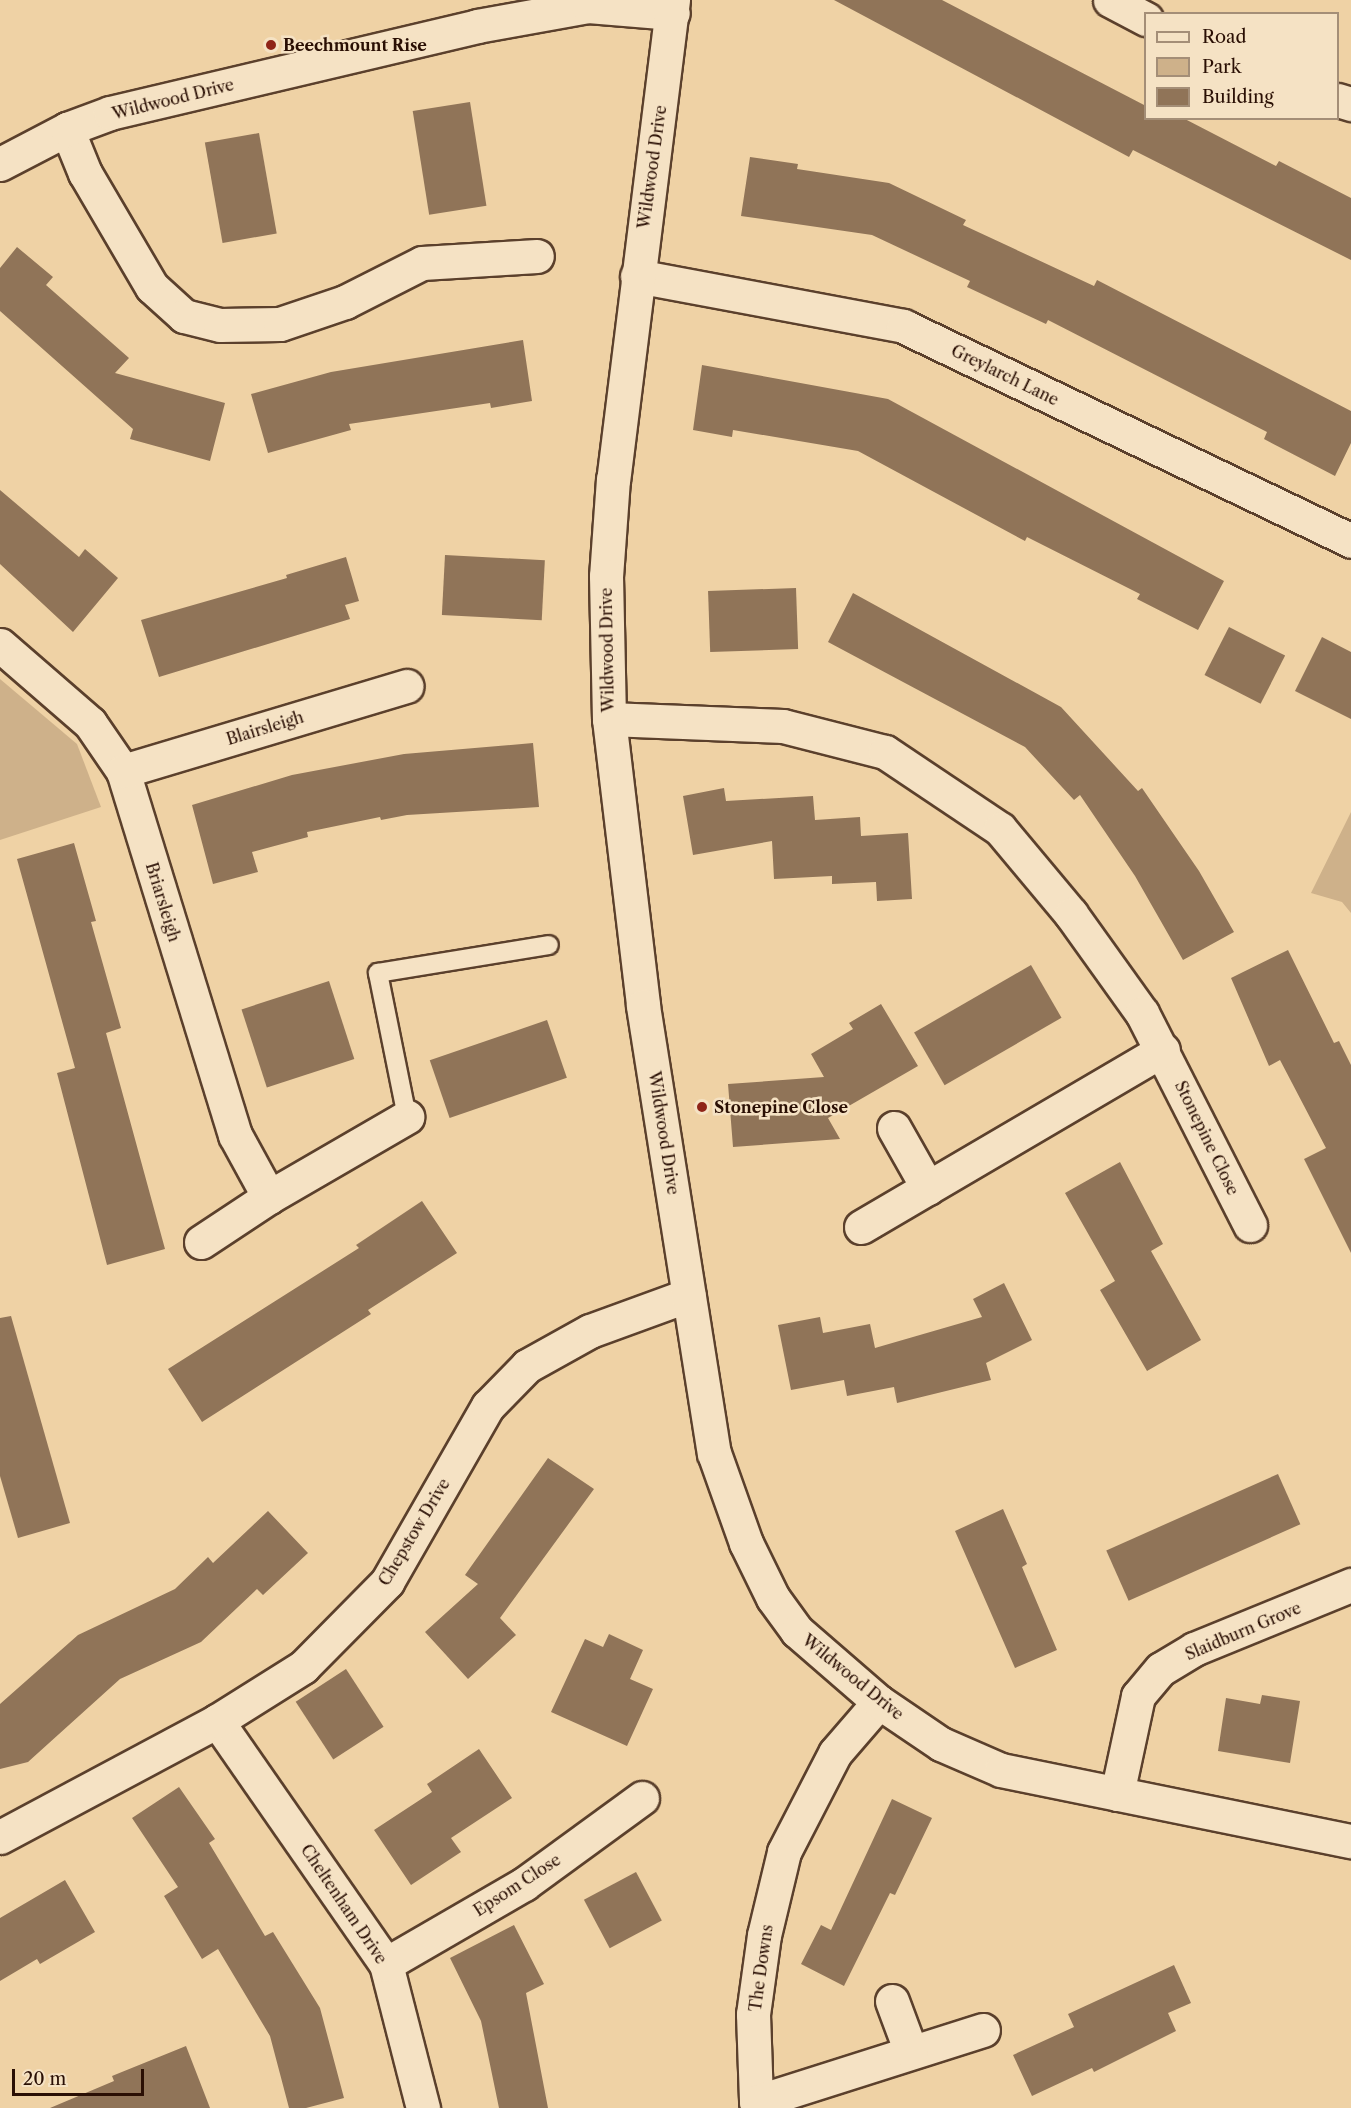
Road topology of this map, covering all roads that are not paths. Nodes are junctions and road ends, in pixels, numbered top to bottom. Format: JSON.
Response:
{"nodes":[{"id":1,"x":1110,"y":0,"type":"edge"},
{"id":2,"x":673,"y":7,"type":"edge"},
{"id":3,"x":1144,"y":18,"type":"edge"},
{"id":4,"x":67,"y":129,"type":"junction"},
{"id":5,"x":0,"y":164,"type":"edge"},
{"id":6,"x":537,"y":256,"type":"dead end"},
{"id":7,"x":637,"y":276,"type":"junction"},
{"id":8,"x":1351,"y":541,"type":"edge"},
{"id":9,"x":0,"y":645,"type":"edge"},
{"id":10,"x":407,"y":686,"type":"dead end"},
{"id":11,"x":609,"y":719,"type":"junction"},
{"id":12,"x":123,"y":771,"type":"junction"},
{"id":13,"x":549,"y":945,"type":"dead end"},
{"id":14,"x":1163,"y":1050,"type":"junction"},
{"id":15,"x":407,"y":1118,"type":"joint"},
{"id":16,"x":894,"y":1128,"type":"dead end"},
{"id":17,"x":928,"y":1188,"type":"junction"},
{"id":18,"x":269,"y":1197,"type":"junction"},
{"id":19,"x":1250,"y":1226,"type":"dead end"},
{"id":20,"x":861,"y":1227,"type":"dead end"},
{"id":21,"x":201,"y":1242,"type":"dead end"},
{"id":22,"x":689,"y":1295,"type":"junction"},
{"id":23,"x":1351,"y":1585,"type":"edge"},
{"id":24,"x":879,"y":1702,"type":"junction"},
{"id":25,"x":217,"y":1721,"type":"junction"},
{"id":26,"x":1117,"y":1794,"type":"junction"},
{"id":27,"x":642,"y":1798,"type":"dead end"},
{"id":28,"x":0,"y":1837,"type":"edge"},
{"id":29,"x":1351,"y":1841,"type":"edge"},
{"id":30,"x":386,"y":1964,"type":"junction"},
{"id":31,"x":892,"y":2001,"type":"dead end"},
{"id":32,"x":983,"y":2030,"type":"dead end"},
{"id":33,"x":911,"y":2052,"type":"junction"},
{"id":34,"x":758,"y":2105,"type":"edge"},
{"id":35,"x":423,"y":2108,"type":"edge"}],
"edges":[{"from":1,"to":3,"type":"street"},
{"from":2,"to":4,"type":"street","name":"Wildwood Drive"},
{"from":2,"to":7,"type":"street","name":"Wildwood Drive"},
{"from":4,"to":5,"type":"street","name":"Wildwood Drive"},
{"from":4,"to":6,"type":"street"},
{"from":7,"to":8,"type":"street","name":"Greylarch Lane"},
{"from":7,"to":11,"type":"street","name":"Wildwood Drive"},
{"from":9,"to":12,"type":"street","name":"Briarsleigh"},
{"from":10,"to":12,"type":"street","name":"Blairsleigh"},
{"from":11,"to":14,"type":"street","name":"Stonepine Close"},
{"from":11,"to":22,"type":"street","name":"Wildwood Drive"},
{"from":12,"to":18,"type":"street","name":"Briarsleigh"},
{"from":13,"to":15,"type":"lane"},
{"from":14,"to":17,"type":"street"},
{"from":14,"to":19,"type":"street","name":"Stonepine Close"},
{"from":15,"to":18,"type":"street"},
{"from":16,"to":17,"type":"street"},
{"from":17,"to":20,"type":"street"},
{"from":18,"to":21,"type":"street"},
{"from":22,"to":24,"type":"street","name":"Wildwood Drive"},
{"from":22,"to":25,"type":"street","name":"Chepstow Drive"},
{"from":23,"to":26,"type":"street","name":"Slaidburn Grove"},
{"from":24,"to":26,"type":"street","name":"Wildwood Drive"},
{"from":24,"to":34,"type":"street","name":"The Downs"},
{"from":25,"to":28,"type":"street","name":"Chepstow Drive"},
{"from":25,"to":30,"type":"street","name":"Cheltenham Drive"},
{"from":26,"to":29,"type":"street","name":"Wildwood Drive"},
{"from":27,"to":30,"type":"street","name":"Epsom Close"},
{"from":30,"to":35,"type":"street","name":"Cheltenham Drive"},
{"from":31,"to":33,"type":"street"},
{"from":32,"to":33,"type":"street","name":"The Downs"},
{"from":33,"to":34,"type":"street","name":"The Downs"}]}
